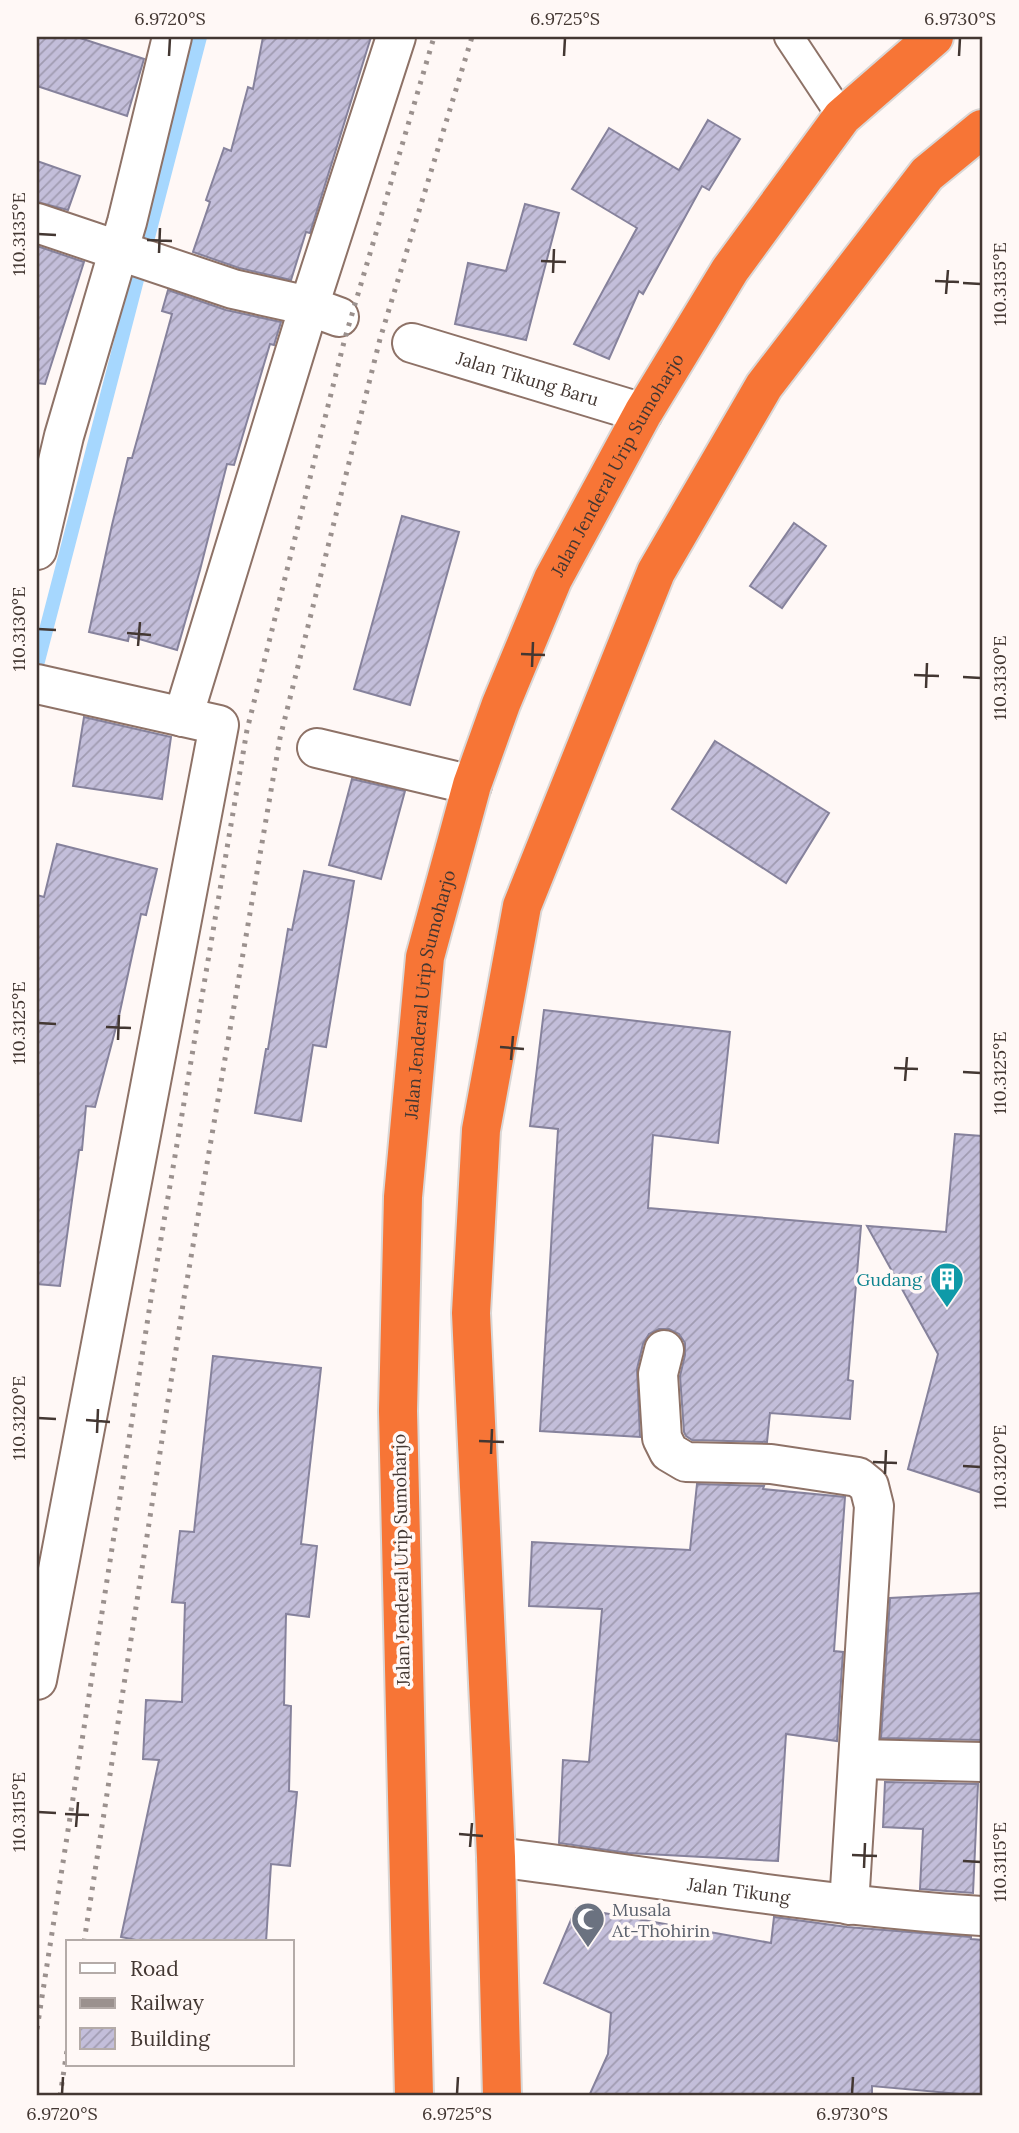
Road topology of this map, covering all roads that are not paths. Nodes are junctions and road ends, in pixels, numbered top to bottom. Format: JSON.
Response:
{"nodes":[{"id":1,"x":173,"y":37,"type":"edge"},
{"id":2,"x":396,"y":37,"type":"edge"},
{"id":3,"x":789,"y":37,"type":"edge"},
{"id":4,"x":934,"y":37,"type":"edge"},
{"id":5,"x":842,"y":117,"type":"junction"},
{"id":6,"x":982,"y":129,"type":"edge"},
{"id":7,"x":37,"y":223,"type":"edge"},
{"id":8,"x":139,"y":257,"type":"junction"},
{"id":9,"x":324,"y":312,"type":"junction"},
{"id":10,"x":412,"y":343,"type":"dead end"},
{"id":11,"x":643,"y":413,"type":"junction"},
{"id":12,"x":37,"y":550,"type":"edge"},
{"id":13,"x":47,"y":686,"type":"edge"},
{"id":14,"x":183,"y":717,"type":"junction"},
{"id":15,"x":317,"y":748,"type":"dead end"},
{"id":16,"x":472,"y":785,"type":"junction"},
{"id":17,"x":664,"y":1350,"type":"dead end"},
{"id":18,"x":37,"y":1680,"type":"edge"},
{"id":19,"x":859,"y":1759,"type":"junction"},
{"id":20,"x":982,"y":1762,"type":"edge"},
{"id":21,"x":496,"y":1857,"type":"junction"},
{"id":22,"x":849,"y":1905,"type":"junction"},
{"id":23,"x":982,"y":1916,"type":"edge"},
{"id":24,"x":414,"y":2096,"type":"edge"},
{"id":25,"x":502,"y":2096,"type":"edge"}],
"edges":[{"from":1,"to":8,"type":"street"},
{"from":2,"to":9,"type":"street"},
{"from":3,"to":5,"type":"lane"},
{"from":4,"to":5,"type":"highway","name":"Jalan Jenderal Urip Sumoharjo"},
{"from":5,"to":11,"type":"highway","name":"Jalan Jenderal Urip Sumoharjo"},
{"from":6,"to":21,"type":"highway"},
{"from":7,"to":8,"type":"street"},
{"from":8,"to":9,"type":"street"},
{"from":8,"to":12,"type":"street"},
{"from":9,"to":14,"type":"street"},
{"from":10,"to":11,"type":"street","name":"Jalan Tikung Baru"},
{"from":11,"to":16,"type":"highway","name":"Jalan Jenderal Urip Sumoharjo"},
{"from":13,"to":14,"type":"street"},
{"from":14,"to":18,"type":"street"},
{"from":15,"to":16,"type":"street"},
{"from":16,"to":24,"type":"highway","name":"Jalan Jenderal Urip Sumoharjo"},
{"from":17,"to":19,"type":"street"},
{"from":19,"to":20,"type":"street"},
{"from":19,"to":22,"type":"street"},
{"from":21,"to":22,"type":"street","name":"Jalan Tikung"},
{"from":21,"to":25,"type":"highway"},
{"from":22,"to":23,"type":"street","name":"Jalan Tikung"}]}
